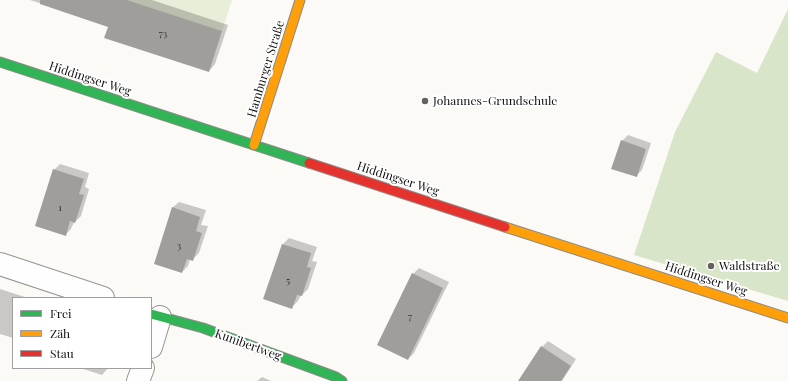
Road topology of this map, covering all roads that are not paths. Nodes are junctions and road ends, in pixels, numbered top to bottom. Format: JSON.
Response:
{"nodes":[{"id":1,"x":300,"y":0,"type":"edge"},
{"id":2,"x":0,"y":62,"type":"edge"},
{"id":3,"x":254,"y":145,"type":"junction"},
{"id":4,"x":0,"y":264,"type":"edge"},
{"id":5,"x":100,"y":297,"type":"edge"},
{"id":6,"x":155,"y":316,"type":"edge"},
{"id":7,"x":788,"y":318,"type":"edge"},
{"id":8,"x":152,"y":338,"type":"edge"},
{"id":9,"x":143,"y":369,"type":"edge"},
{"id":10,"x":138,"y":381,"type":"edge"},
{"id":11,"x":342,"y":381,"type":"edge"}],
"edges":[{"from":1,"to":3,"type":"main road","name":"Hamburger Straße"},
{"from":2,"to":3,"type":"main road","name":"Hiddingser Weg"},
{"from":3,"to":7,"type":"main road","name":"Hiddingser Weg"},
{"from":4,"to":5,"type":"street"},
{"from":6,"to":8,"type":"street"},
{"from":6,"to":11,"type":"main road","name":"Kunibertweg"},
{"from":9,"to":10,"type":"street"}]}
